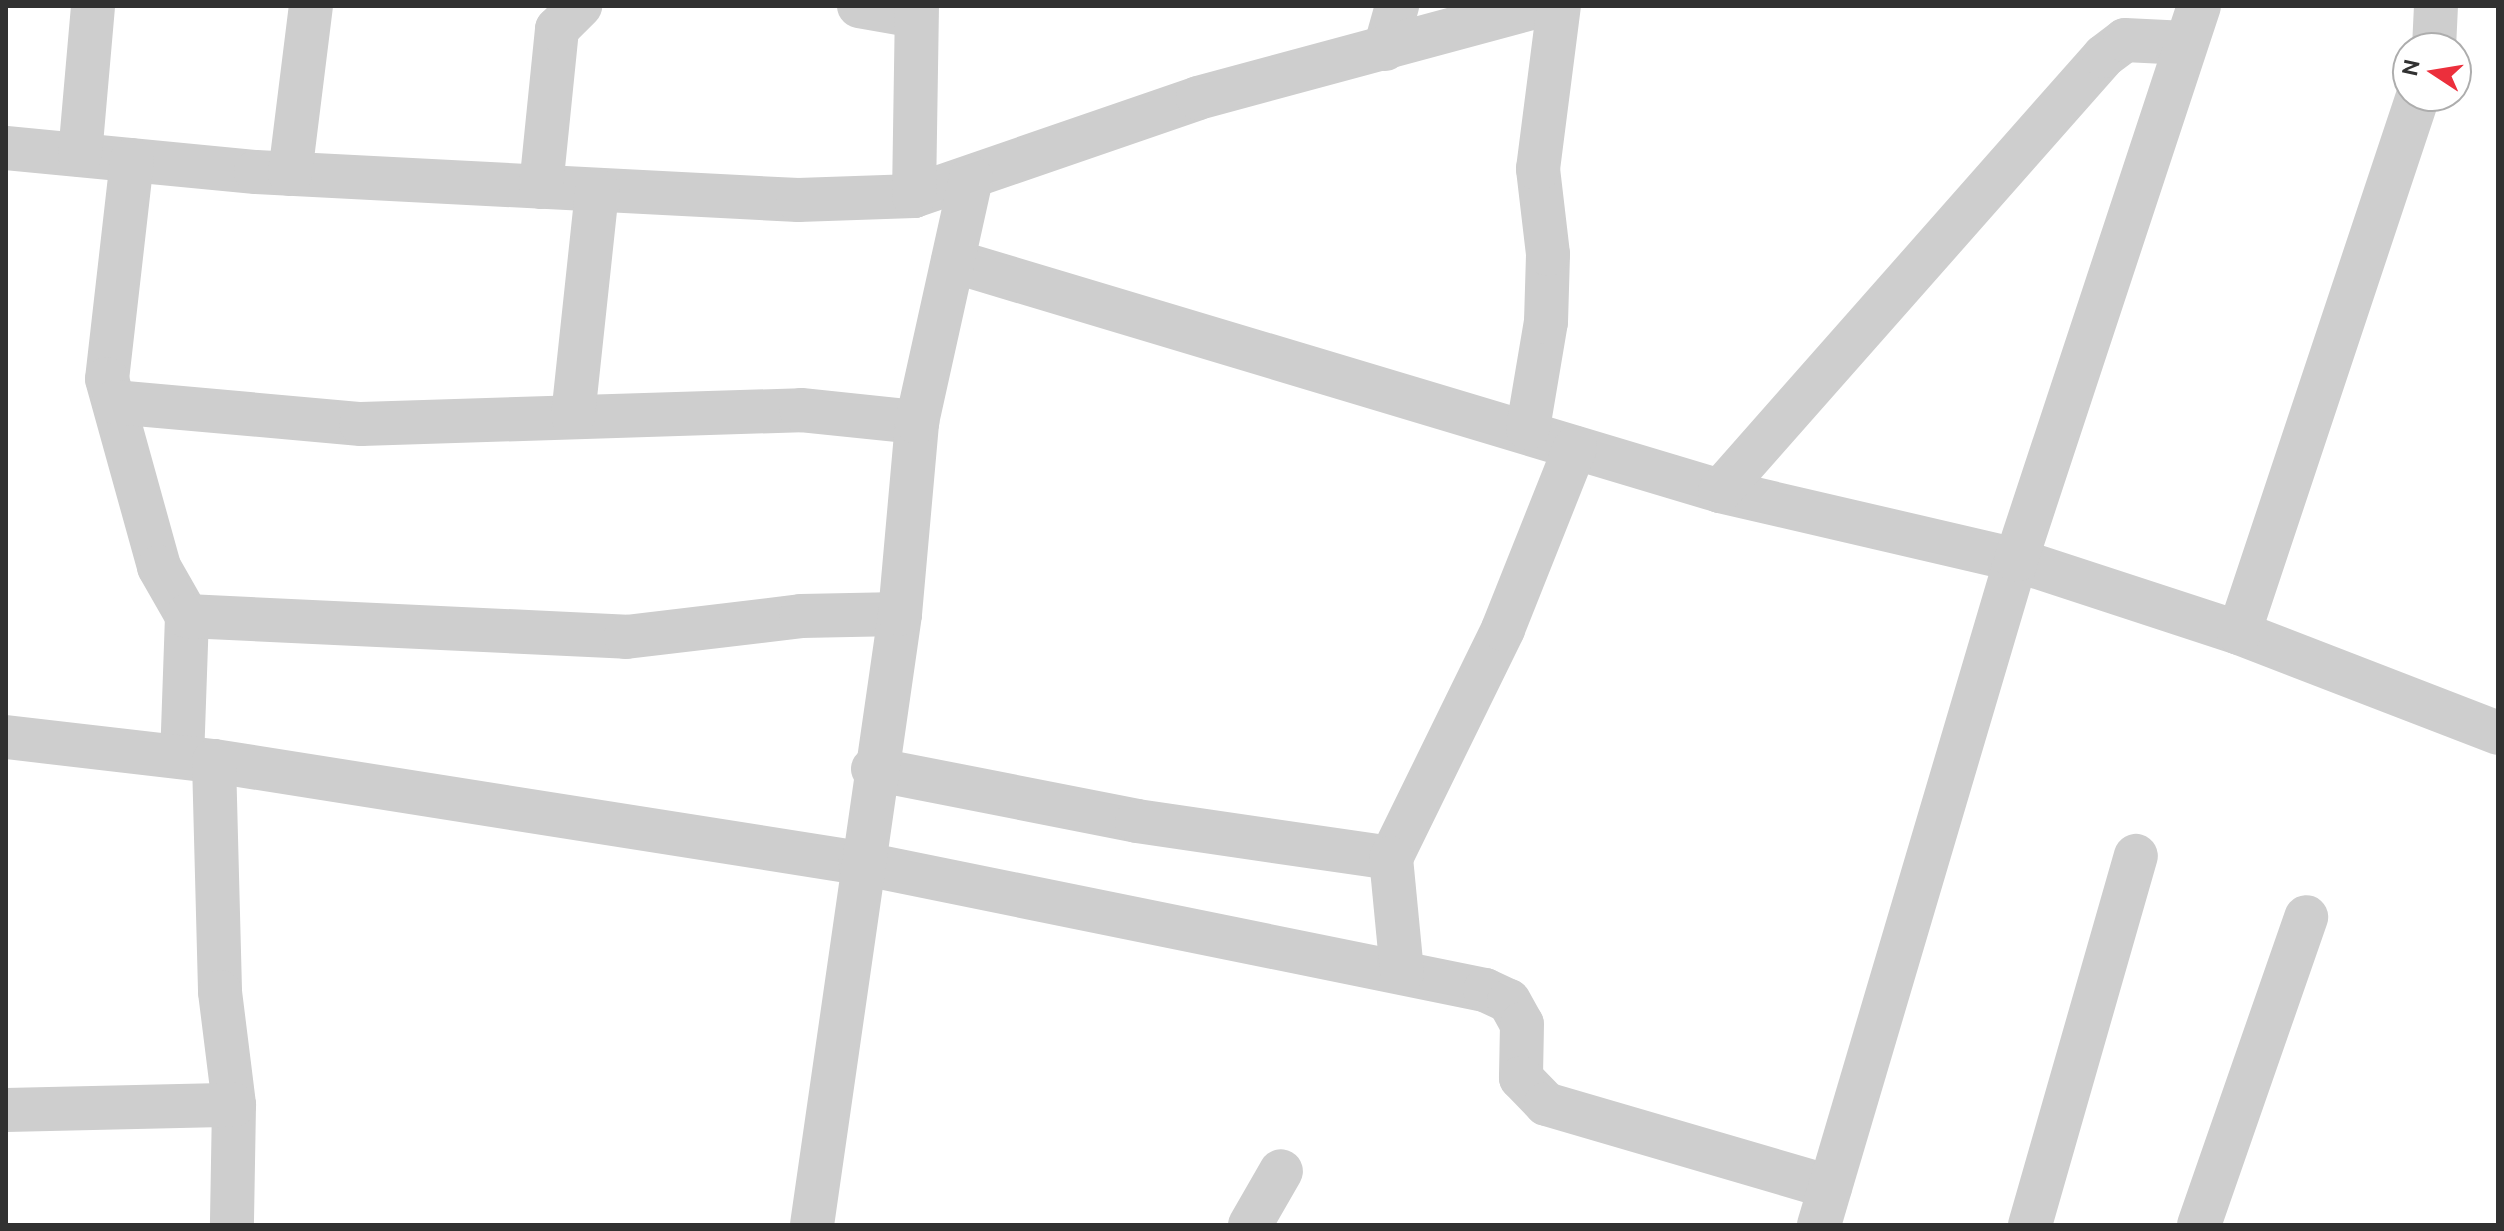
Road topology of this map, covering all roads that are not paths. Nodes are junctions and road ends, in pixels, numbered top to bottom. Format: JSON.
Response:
{"nodes":[{"id":1,"x":93,"y":6,"type":"edge"},
{"id":2,"x":311,"y":6,"type":"edge"},
{"id":3,"x":580,"y":6,"type":"edge"},
{"id":4,"x":859,"y":6,"type":"edge"},
{"id":5,"x":1397,"y":6,"type":"edge"},
{"id":6,"x":1538,"y":6,"type":"edge"},
{"id":7,"x":1559,"y":6,"type":"edge"},
{"id":8,"x":2436,"y":6,"type":"edge"},
{"id":9,"x":916,"y":11,"type":"edge"},
{"id":10,"x":2193,"y":24,"type":"edge"},
{"id":11,"x":2435,"y":32,"type":"edge"},
{"id":12,"x":1385,"y":49,"type":"junction"},
{"id":13,"x":2413,"y":112,"type":"edge"},
{"id":14,"x":6,"y":148,"type":"edge"},
{"id":15,"x":80,"y":155,"type":"junction"},
{"id":16,"x":132,"y":160,"type":"junction"},
{"id":17,"x":290,"y":174,"type":"junction"},
{"id":18,"x":971,"y":178,"type":"junction"},
{"id":19,"x":541,"y":187,"type":"junction"},
{"id":20,"x":597,"y":190,"type":"junction"},
{"id":21,"x":914,"y":196,"type":"junction"},
{"id":22,"x":953,"y":261,"type":"junction"},
{"id":23,"x":114,"y":402,"type":"junction"},
{"id":24,"x":573,"y":416,"type":"junction"},
{"id":25,"x":917,"y":422,"type":"junction"},
{"id":26,"x":1528,"y":428,"type":"junction"},
{"id":27,"x":1575,"y":448,"type":"junction"},
{"id":28,"x":1720,"y":491,"type":"junction"},
{"id":29,"x":2016,"y":560,"type":"junction"},
{"id":30,"x":900,"y":614,"type":"junction"},
{"id":31,"x":187,"y":616,"type":"junction"},
{"id":32,"x":2239,"y":633,"type":"junction"},
{"id":33,"x":2479,"y":725,"type":"edge"},
{"id":34,"x":6,"y":737,"type":"edge"},
{"id":35,"x":198,"y":759,"type":"junction"},
{"id":36,"x":873,"y":769,"type":"junction"},
{"id":37,"x":2136,"y":856,"type":"dead end"},
{"id":38,"x":1391,"y":858,"type":"junction"},
{"id":39,"x":860,"y":863,"type":"junction"},
{"id":40,"x":2306,"y":917,"type":"dead end"},
{"id":41,"x":1402,"y":972,"type":"junction"},
{"id":42,"x":234,"y":1105,"type":"junction"},
{"id":43,"x":6,"y":1110,"type":"edge"},
{"id":44,"x":1281,"y":1171,"type":"dead end"},
{"id":45,"x":1825,"y":1206,"type":"edge"},
{"id":46,"x":232,"y":1225,"type":"edge"},
{"id":47,"x":812,"y":1225,"type":"edge"},
{"id":48,"x":1250,"y":1225,"type":"edge"},
{"id":49,"x":2030,"y":1225,"type":"edge"},
{"id":50,"x":2199,"y":1225,"type":"edge"}],
"edges":[{"from":1,"to":15,"type":"street"},
{"from":2,"to":17,"type":"street"},
{"from":3,"to":19,"type":"street"},
{"from":4,"to":9,"type":"street"},
{"from":5,"to":12,"type":"street"},
{"from":6,"to":12,"type":"street"},
{"from":7,"to":26,"type":"street"},
{"from":8,"to":11,"type":"street"},
{"from":9,"to":21,"type":"street"},
{"from":10,"to":28,"type":"street"},
{"from":10,"to":29,"type":"street"},
{"from":12,"to":18,"type":"street"},
{"from":13,"to":32,"type":"street"},
{"from":14,"to":15,"type":"street"},
{"from":15,"to":16,"type":"street"},
{"from":16,"to":17,"type":"street"},
{"from":16,"to":23,"type":"street"},
{"from":17,"to":19,"type":"street"},
{"from":18,"to":21,"type":"street"},
{"from":18,"to":22,"type":"street"},
{"from":19,"to":20,"type":"street"},
{"from":20,"to":21,"type":"street"},
{"from":20,"to":24,"type":"street"},
{"from":22,"to":25,"type":"street"},
{"from":22,"to":26,"type":"street"},
{"from":23,"to":24,"type":"street"},
{"from":23,"to":31,"type":"street"},
{"from":24,"to":25,"type":"street"},
{"from":25,"to":30,"type":"street"},
{"from":26,"to":27,"type":"street"},
{"from":27,"to":28,"type":"street"},
{"from":27,"to":38,"type":"street"},
{"from":28,"to":29,"type":"street"},
{"from":29,"to":32,"type":"street"},
{"from":29,"to":45,"type":"street"},
{"from":30,"to":31,"type":"street"},
{"from":30,"to":36,"type":"street"},
{"from":31,"to":35,"type":"street"},
{"from":32,"to":33,"type":"street"},
{"from":34,"to":35,"type":"street"},
{"from":35,"to":39,"type":"street"},
{"from":35,"to":42,"type":"street"},
{"from":36,"to":38,"type":"street"},
{"from":36,"to":39,"type":"street"},
{"from":37,"to":49,"type":"street"},
{"from":38,"to":41,"type":"street"},
{"from":39,"to":41,"type":"street"},
{"from":39,"to":47,"type":"street"},
{"from":40,"to":50,"type":"street"},
{"from":41,"to":45,"type":"street"},
{"from":42,"to":43,"type":"street"},
{"from":42,"to":46,"type":"street"},
{"from":44,"to":48,"type":"street"}]}
